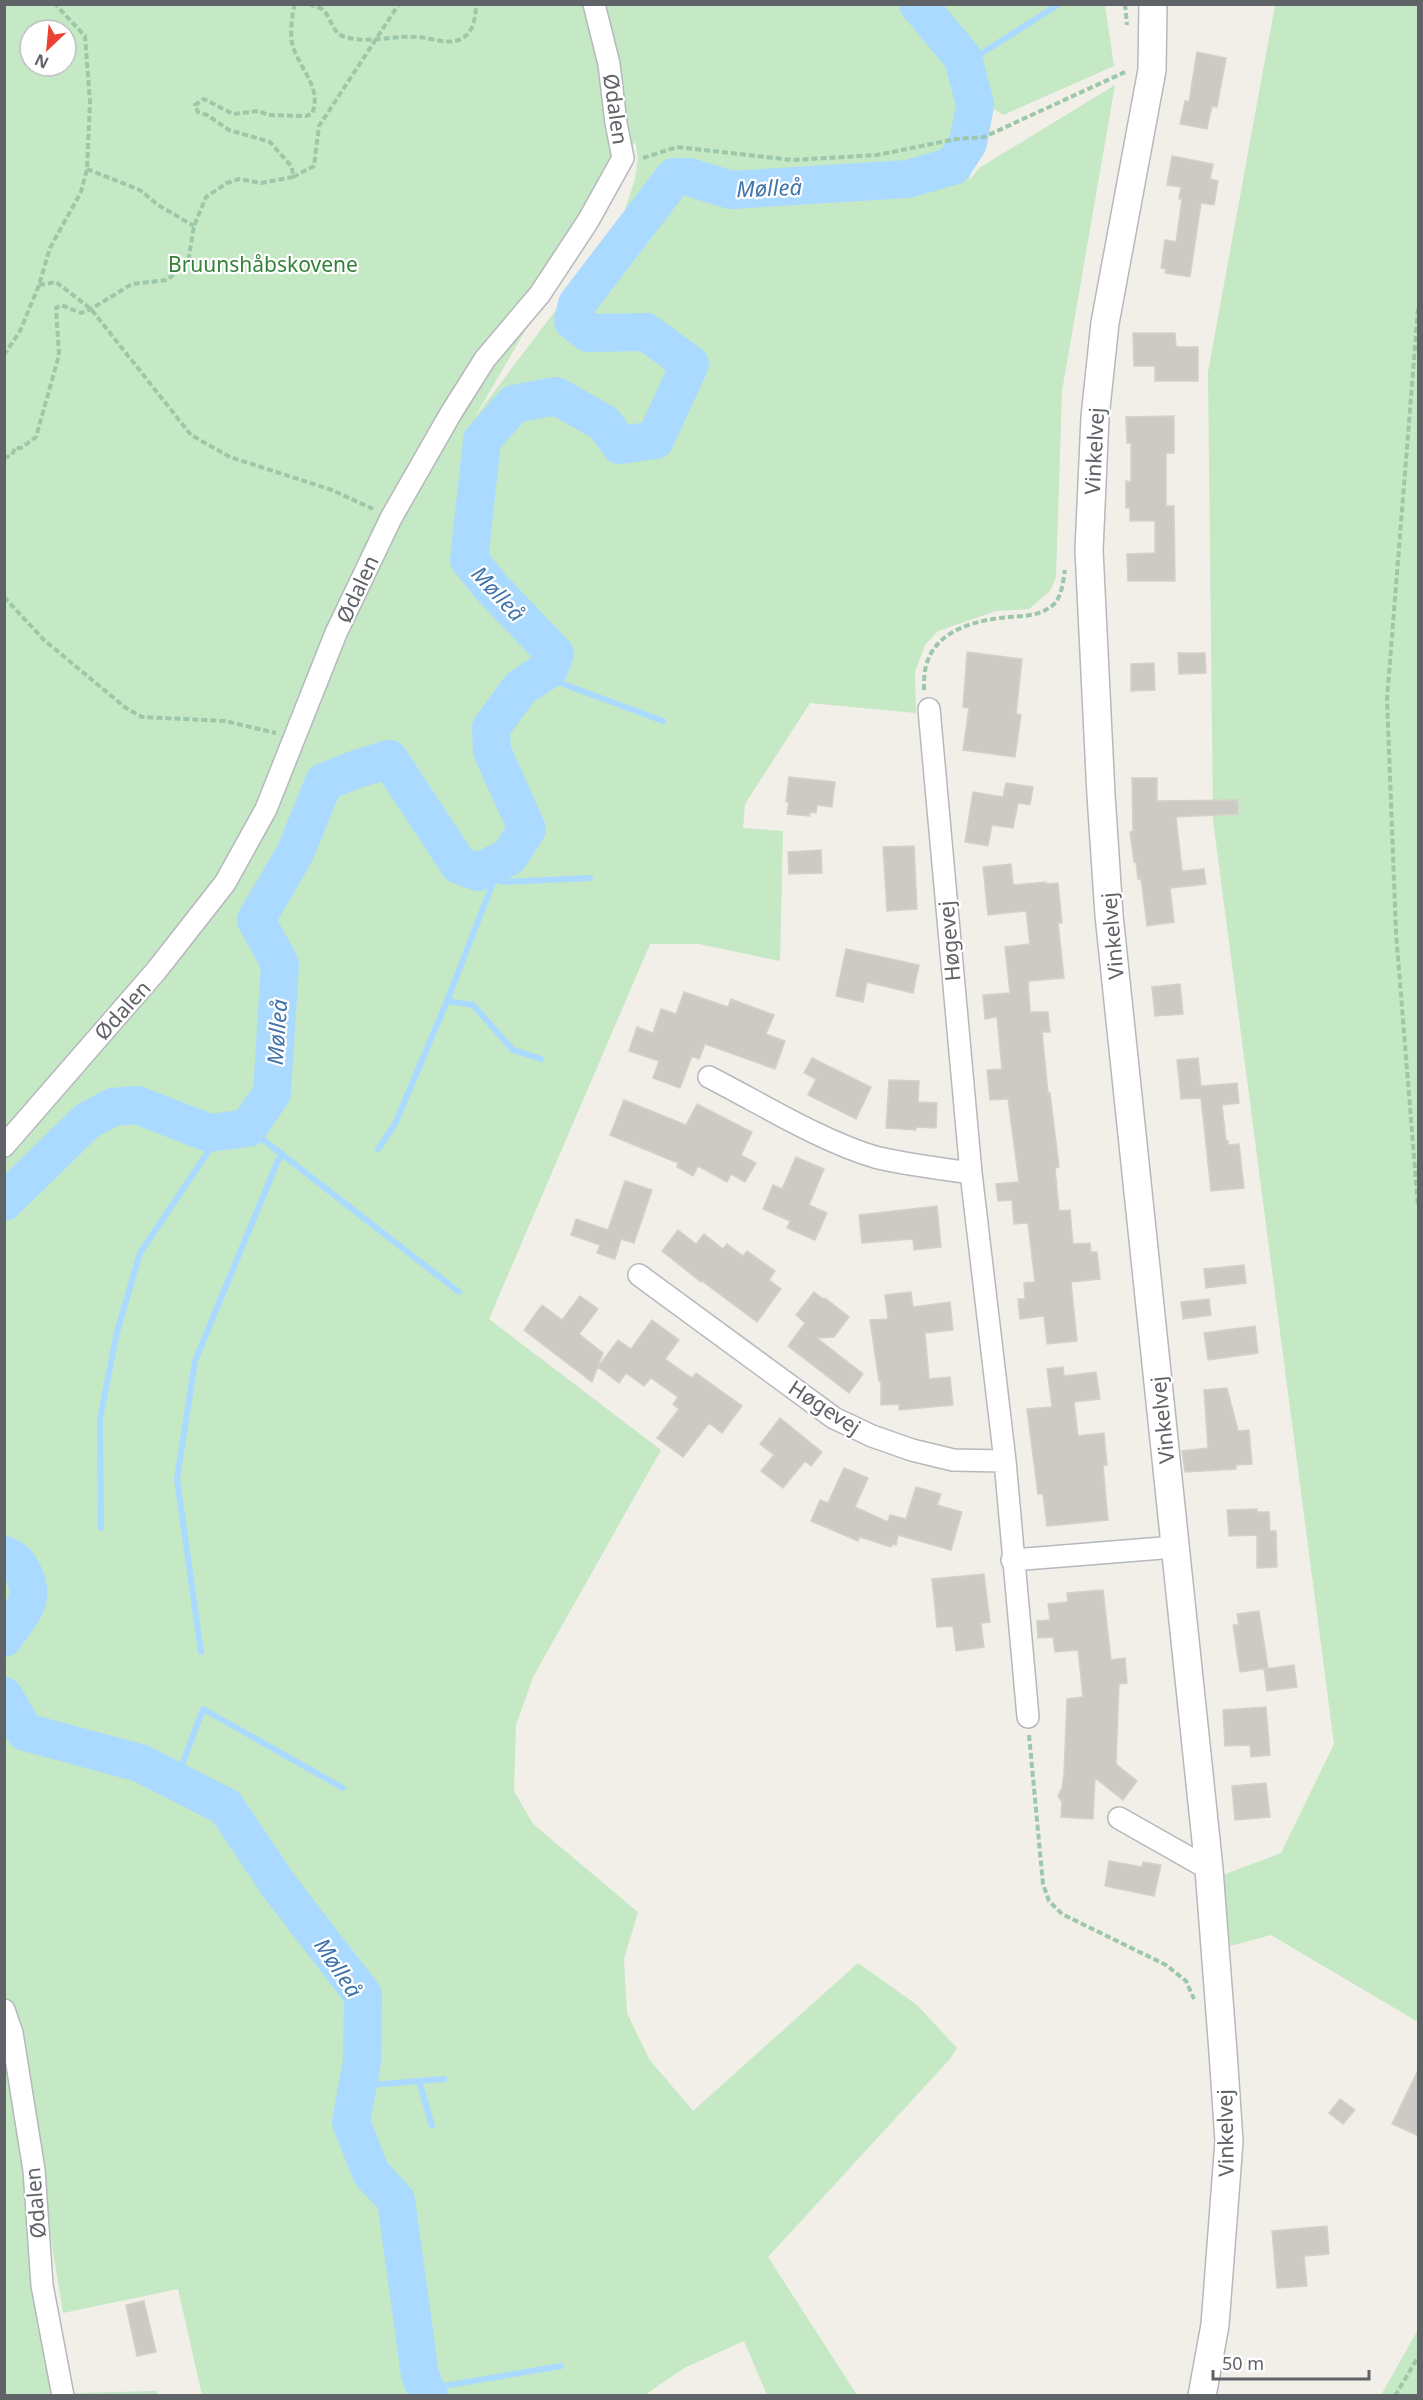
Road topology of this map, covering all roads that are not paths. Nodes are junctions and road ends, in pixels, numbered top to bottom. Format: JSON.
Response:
{"nodes":[{"id":1,"x":594,"y":4,"type":"edge"},
{"id":2,"x":1153,"y":4,"type":"edge"},
{"id":3,"x":929,"y":709,"type":"road end"},
{"id":4,"x":709,"y":1077,"type":"dead end"},
{"id":5,"x":4,"y":1146,"type":"edge"},
{"id":6,"x":971,"y":1173,"type":"junction"},
{"id":7,"x":639,"y":1275,"type":"dead end"},
{"id":8,"x":1005,"y":1461,"type":"junction"},
{"id":9,"x":1175,"y":1547,"type":"junction"},
{"id":10,"x":1012,"y":1560,"type":"junction"},
{"id":11,"x":1028,"y":1717,"type":"road end"},
{"id":12,"x":1119,"y":1818,"type":"dead end"},
{"id":13,"x":1209,"y":1869,"type":"junction"},
{"id":14,"x":4,"y":2010,"type":"edge"},
{"id":15,"x":63,"y":2396,"type":"edge"},
{"id":16,"x":1202,"y":2396,"type":"edge"}],
"edges":[{"from":1,"to":5,"type":"street","name":"Ødalen"},
{"from":2,"to":9,"type":"street","name":"Vinkelvej"},
{"from":3,"to":6,"type":"street","name":"Høgevej"},
{"from":4,"to":6,"type":"street"},
{"from":6,"to":8,"type":"street","name":"Høgevej"},
{"from":7,"to":8,"type":"street","name":"Høgevej"},
{"from":8,"to":10,"type":"street","name":"Høgevej"},
{"from":9,"to":10,"type":"street"},
{"from":9,"to":13,"type":"street","name":"Vinkelvej"},
{"from":10,"to":11,"type":"street","name":"Høgevej"},
{"from":12,"to":13,"type":"street"},
{"from":13,"to":16,"type":"street","name":"Vinkelvej"},
{"from":14,"to":15,"type":"street","name":"Ødalen"}]}
